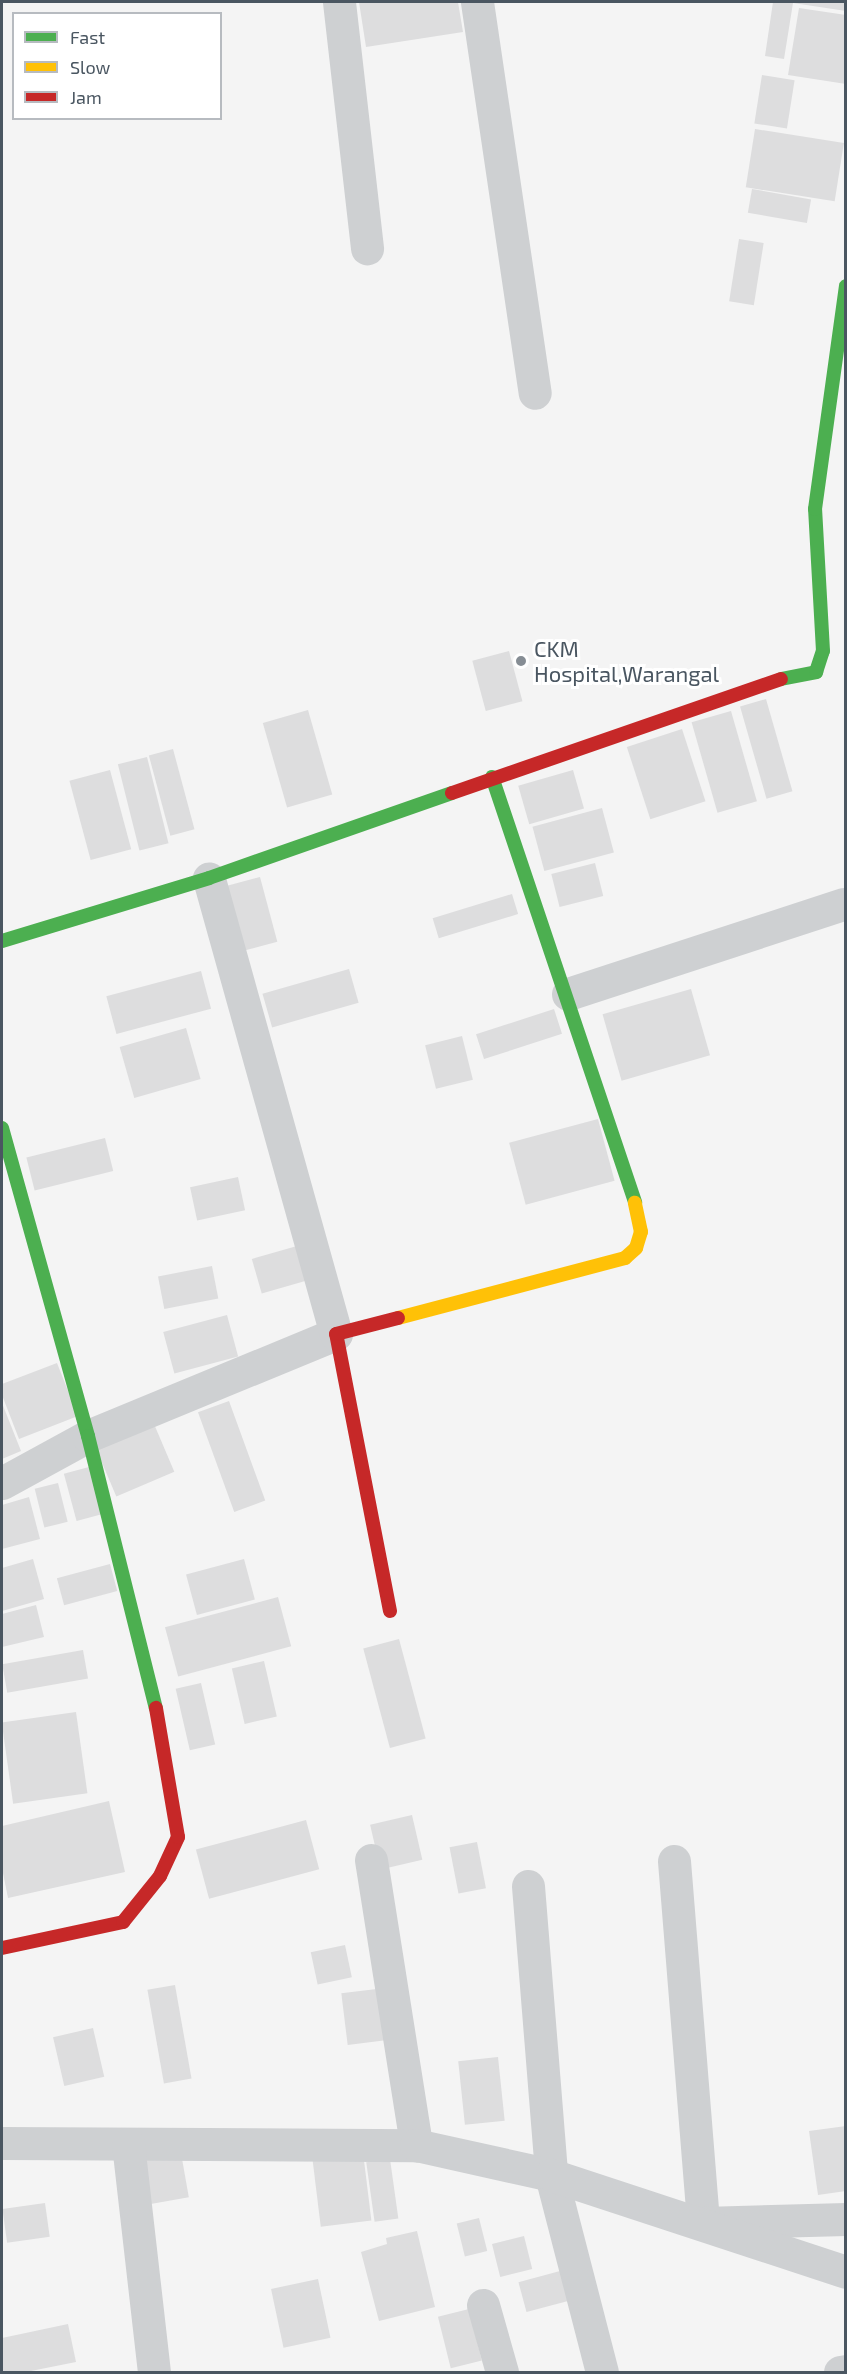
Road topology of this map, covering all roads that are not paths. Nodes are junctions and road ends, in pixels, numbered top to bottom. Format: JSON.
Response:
{"nodes":[{"id":1,"x":339,"y":2,"type":"edge"},
{"id":2,"x":477,"y":2,"type":"edge"},
{"id":3,"x":368,"y":248,"type":"dead end"},
{"id":4,"x":846,"y":286,"type":"edge"},
{"id":5,"x":535,"y":393,"type":"dead end"},
{"id":6,"x":492,"y":777,"type":"junction"},
{"id":7,"x":209,"y":878,"type":"junction"},
{"id":8,"x":844,"y":904,"type":"edge"},
{"id":9,"x":2,"y":941,"type":"edge"},
{"id":10,"x":568,"y":994,"type":"junction"},
{"id":11,"x":2,"y":1128,"type":"edge"},
{"id":12,"x":336,"y":1334,"type":"junction"},
{"id":13,"x":87,"y":1436,"type":"junction"},
{"id":14,"x":2,"y":1483,"type":"edge"},
{"id":15,"x":390,"y":1611,"type":"dead end"},
{"id":16,"x":371,"y":1860,"type":"dead end"},
{"id":17,"x":674,"y":1861,"type":"dead end"},
{"id":18,"x":528,"y":1886,"type":"dead end"},
{"id":19,"x":2,"y":1948,"type":"edge"},
{"id":20,"x":2,"y":2143,"type":"edge"},
{"id":21,"x":128,"y":2144,"type":"junction"},
{"id":22,"x":416,"y":2145,"type":"junction"},
{"id":23,"x":551,"y":2175,"type":"junction"},
{"id":24,"x":846,"y":2219,"type":"edge"},
{"id":25,"x":703,"y":2223,"type":"junction"},
{"id":26,"x":846,"y":2272,"type":"edge"},
{"id":27,"x":483,"y":2305,"type":"dead end"},
{"id":28,"x":846,"y":2371,"type":"edge"},
{"id":29,"x":154,"y":2373,"type":"edge"},
{"id":30,"x":502,"y":2373,"type":"edge"},
{"id":31,"x":602,"y":2373,"type":"edge"},
{"id":32,"x":840,"y":2373,"type":"edge"}],
"edges":[{"from":1,"to":3,"type":"street"},
{"from":2,"to":5,"type":"street"},
{"from":4,"to":6,"type":"street"},
{"from":6,"to":7,"type":"street"},
{"from":6,"to":10,"type":"street"},
{"from":7,"to":9,"type":"street"},
{"from":7,"to":12,"type":"street"},
{"from":8,"to":10,"type":"street"},
{"from":10,"to":12,"type":"street"},
{"from":11,"to":13,"type":"street"},
{"from":12,"to":13,"type":"street"},
{"from":12,"to":15,"type":"street"},
{"from":13,"to":14,"type":"street"},
{"from":13,"to":19,"type":"street"},
{"from":16,"to":22,"type":"street"},
{"from":17,"to":25,"type":"street"},
{"from":18,"to":23,"type":"street"},
{"from":20,"to":21,"type":"street"},
{"from":21,"to":22,"type":"street"},
{"from":21,"to":29,"type":"street"},
{"from":22,"to":23,"type":"street"},
{"from":23,"to":25,"type":"street"},
{"from":23,"to":31,"type":"street"},
{"from":24,"to":25,"type":"street"},
{"from":25,"to":26,"type":"street"},
{"from":27,"to":30,"type":"street"},
{"from":28,"to":32,"type":"street"}]}
